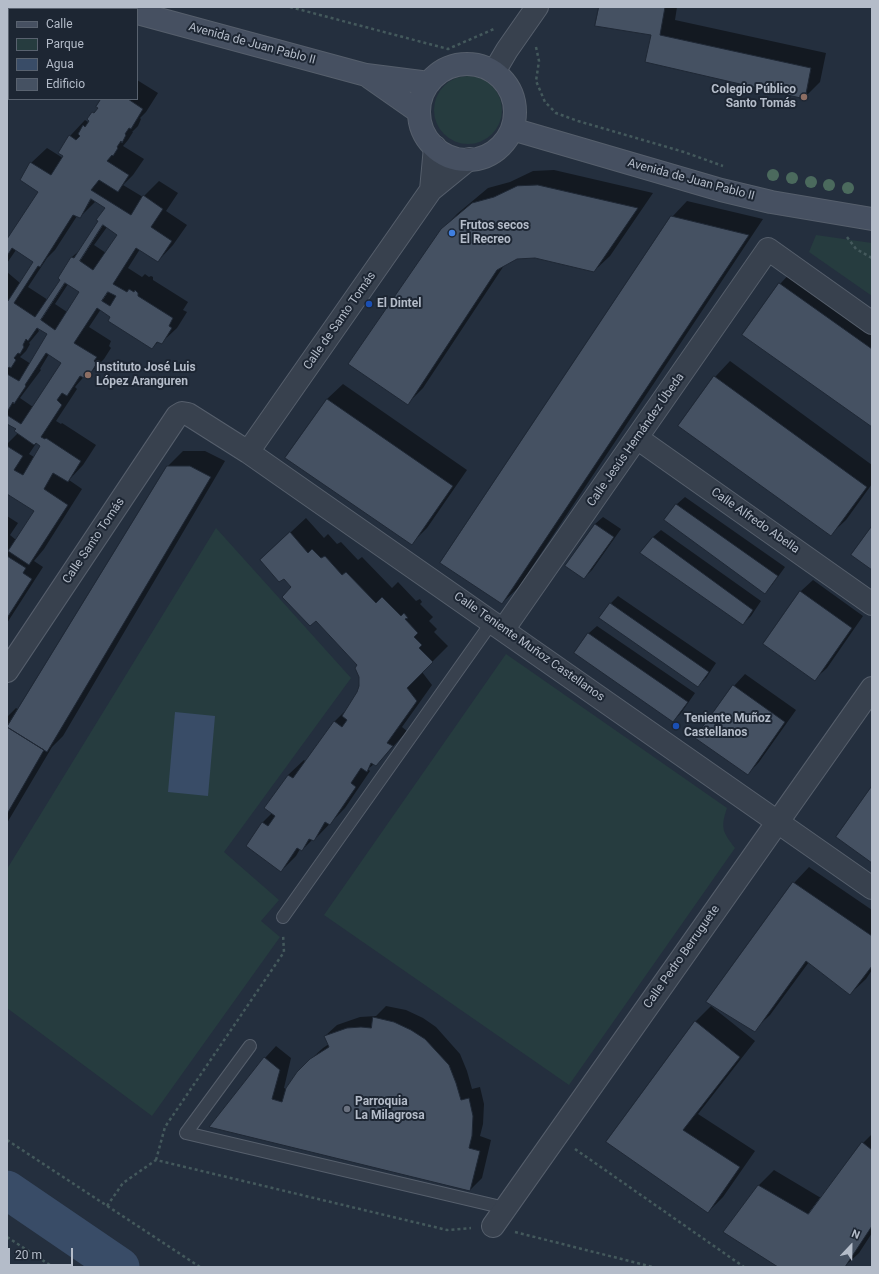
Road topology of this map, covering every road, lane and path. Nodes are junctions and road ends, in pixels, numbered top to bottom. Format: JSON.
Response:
{"nodes":[{"id":1,"x":290,"y":7,"type":"edge"},
{"id":2,"x":537,"y":7,"type":"edge"},
{"id":3,"x":138,"y":12,"type":"edge"},
{"id":4,"x":520,"y":30,"type":"junction"},
{"id":5,"x":494,"y":72,"type":"junction"},
{"id":6,"x":366,"y":75,"type":"junction"},
{"id":7,"x":429,"y":83,"type":"junction"},
{"id":8,"x":419,"y":112,"type":"junction"},
{"id":9,"x":512,"y":129,"type":"junction"},
{"id":10,"x":435,"y":146,"type":"junction"},
{"id":11,"x":469,"y":159,"type":"junction"},
{"id":12,"x":727,"y":167,"type":"dead end"},
{"id":13,"x":431,"y":190,"type":"junction"},
{"id":14,"x":843,"y":214,"type":"junction"},
{"id":15,"x":872,"y":219,"type":"edge"},
{"id":16,"x":872,"y":258,"type":"edge"},
{"id":17,"x":872,"y":323,"type":"edge"},
{"id":18,"x":182,"y":412,"type":"joint"},
{"id":19,"x":637,"y":438,"type":"junction"},
{"id":20,"x":248,"y":452,"type":"junction"},
{"id":21,"x":872,"y":604,"type":"edge"},
{"id":22,"x":498,"y":626,"type":"junction"},
{"id":23,"x":7,"y":671,"type":"edge"},
{"id":24,"x":872,"y":688,"type":"edge"},
{"id":25,"x":778,"y":821,"type":"junction"},
{"id":26,"x":872,"y":888,"type":"edge"},
{"id":27,"x":283,"y":917,"type":"joint"},
{"id":28,"x":250,"y":1046,"type":"dead end"},
{"id":29,"x":556,"y":1136,"type":"junction"},
{"id":30,"x":7,"y":1140,"type":"edge"},
{"id":31,"x":156,"y":1160,"type":"junction"},
{"id":32,"x":107,"y":1206,"type":"junction"},
{"id":33,"x":506,"y":1208,"type":"junction"},
{"id":34,"x":493,"y":1226,"type":"junction"},
{"id":35,"x":7,"y":1237,"type":"edge"},
{"id":36,"x":52,"y":1267,"type":"edge"},
{"id":37,"x":200,"y":1267,"type":"edge"},
{"id":38,"x":653,"y":1267,"type":"edge"},
{"id":39,"x":744,"y":1267,"type":"edge"}],
"edges":[{"from":1,"to":4,"type":"path"},
{"from":2,"to":4,"type":"street"},
{"from":3,"to":6,"type":"main road","name":"Avenida de Juan Pablo II"},
{"from":4,"to":5,"type":"street"},
{"from":4,"to":12,"type":"path"},
{"from":5,"to":7,"type":"main road"},
{"from":5,"to":9,"type":"main road"},
{"from":6,"to":7,"type":"main road","name":"Avenida de Juan Pablo II"},
{"from":6,"to":8,"type":"main road","name":"Avenida de Juan Pablo II"},
{"from":7,"to":8,"type":"main road"},
{"from":8,"to":10,"type":"main road"},
{"from":9,"to":11,"type":"main road"},
{"from":9,"to":14,"type":"main road","name":"Avenida de Juan Pablo II"},
{"from":10,"to":11,"type":"main road"},
{"from":10,"to":13,"type":"street","name":"Calle de Santo Tomás"},
{"from":11,"to":13,"type":"street","name":"Calle de Santo Tomás"},
{"from":13,"to":20,"type":"street","name":"Calle de Santo Tomás"},
{"from":14,"to":15,"type":"main road","name":"Avenida de Juan Pablo II"},
{"from":14,"to":16,"type":"path"},
{"from":17,"to":19,"type":"street","name":"Calle Jesús Hernández Úbeda"},
{"from":18,"to":20,"type":"street","name":"Calle Teniente Muñoz Castellanos"},
{"from":18,"to":23,"type":"street","name":"Calle Santo Tomás"},
{"from":19,"to":21,"type":"street","name":"Calle Alfredo Abella"},
{"from":19,"to":22,"type":"street","name":"Calle Jesús Hernández Úbeda"},
{"from":20,"to":22,"type":"street","name":"Calle Teniente Muñoz Castellanos"},
{"from":22,"to":25,"type":"street","name":"Calle Teniente Muñoz Castellanos"},
{"from":22,"to":27,"type":"lane"},
{"from":24,"to":25,"type":"street","name":"Calle Pedro Berruguete"},
{"from":25,"to":26,"type":"street","name":"Calle Teniente Muñoz Castellanos"},
{"from":25,"to":29,"type":"street","name":"Calle Pedro Berruguete"},
{"from":27,"to":31,"type":"path"},
{"from":28,"to":33,"type":"lane"},
{"from":29,"to":33,"type":"street","name":"Calle Pedro Berruguete"},
{"from":29,"to":39,"type":"path"},
{"from":30,"to":32,"type":"path"},
{"from":31,"to":32,"type":"path"},
{"from":31,"to":34,"type":"path"},
{"from":32,"to":37,"type":"path"},
{"from":33,"to":34,"type":"street","name":"Calle Pedro Berruguete"},
{"from":34,"to":38,"type":"path"},
{"from":35,"to":36,"type":"path"}]}
